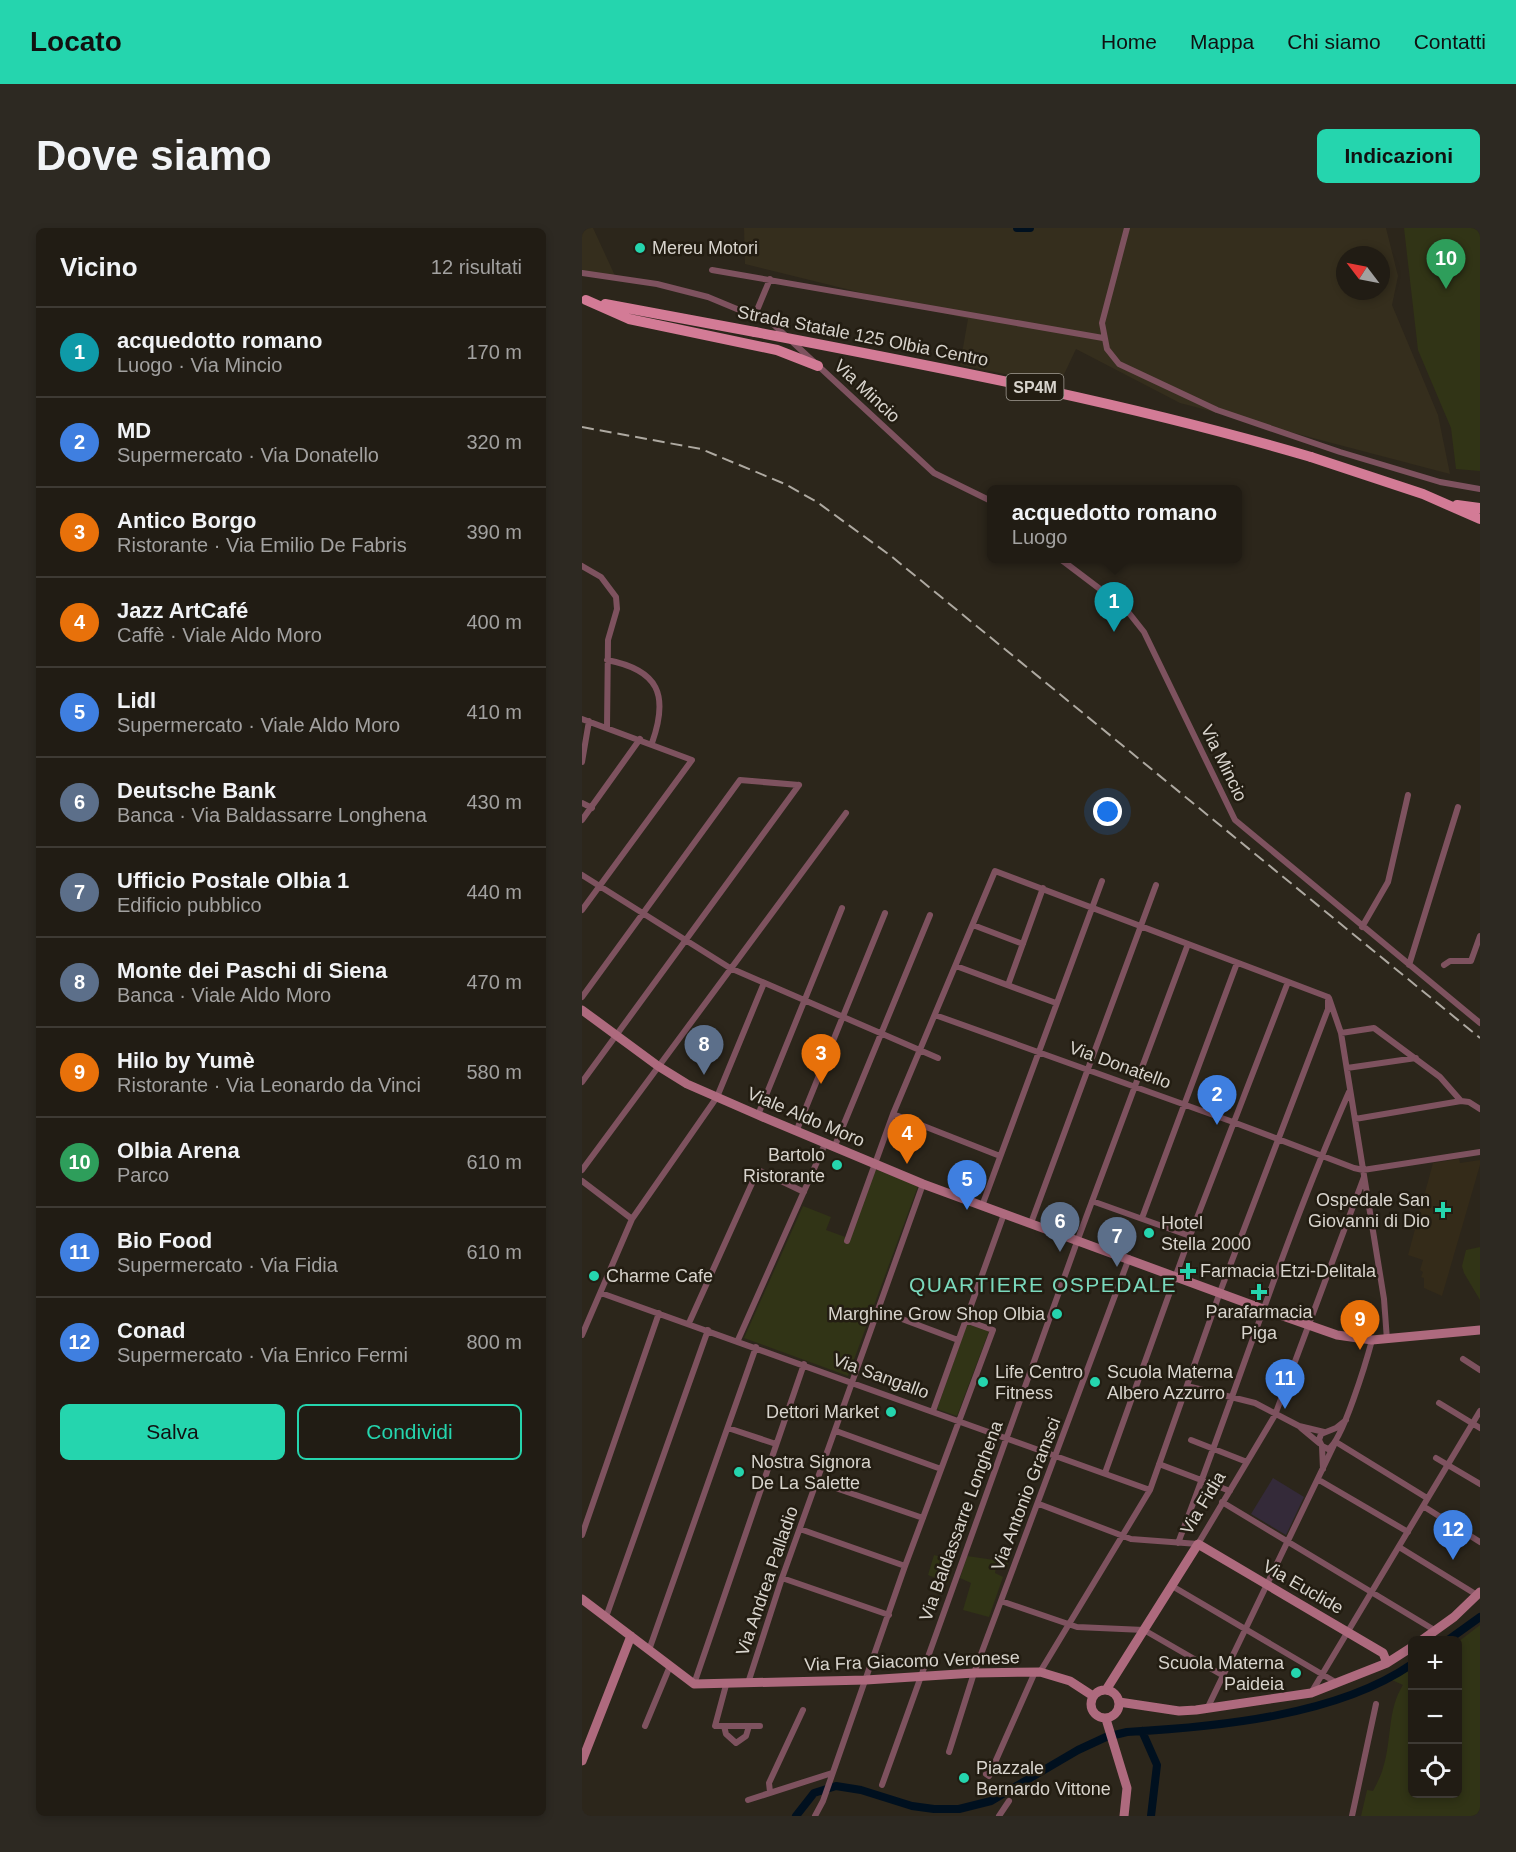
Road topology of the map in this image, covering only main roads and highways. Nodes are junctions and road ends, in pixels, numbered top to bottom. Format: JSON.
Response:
{"nodes":[{"id":1,"x":584,"y":300,"type":"edge"},
{"id":2,"x":818,"y":366,"type":"road end"},
{"id":3,"x":1448,"y":504,"type":"junction"},
{"id":4,"x":1480,"y":508,"type":"edge"},
{"id":5,"x":1480,"y":519,"type":"edge"}],
"edges":[{"from":1,"to":2,"type":"main road"},
{"from":1,"to":3,"type":"main road","name":"Strada Statale 125 Olbia Centro","number":"SP4M","bridge":true},
{"from":3,"to":4,"type":"main road"},
{"from":3,"to":5,"type":"main road","name":"Strada Statale 125 Olbia Centro","number":"SP4M"}]}
